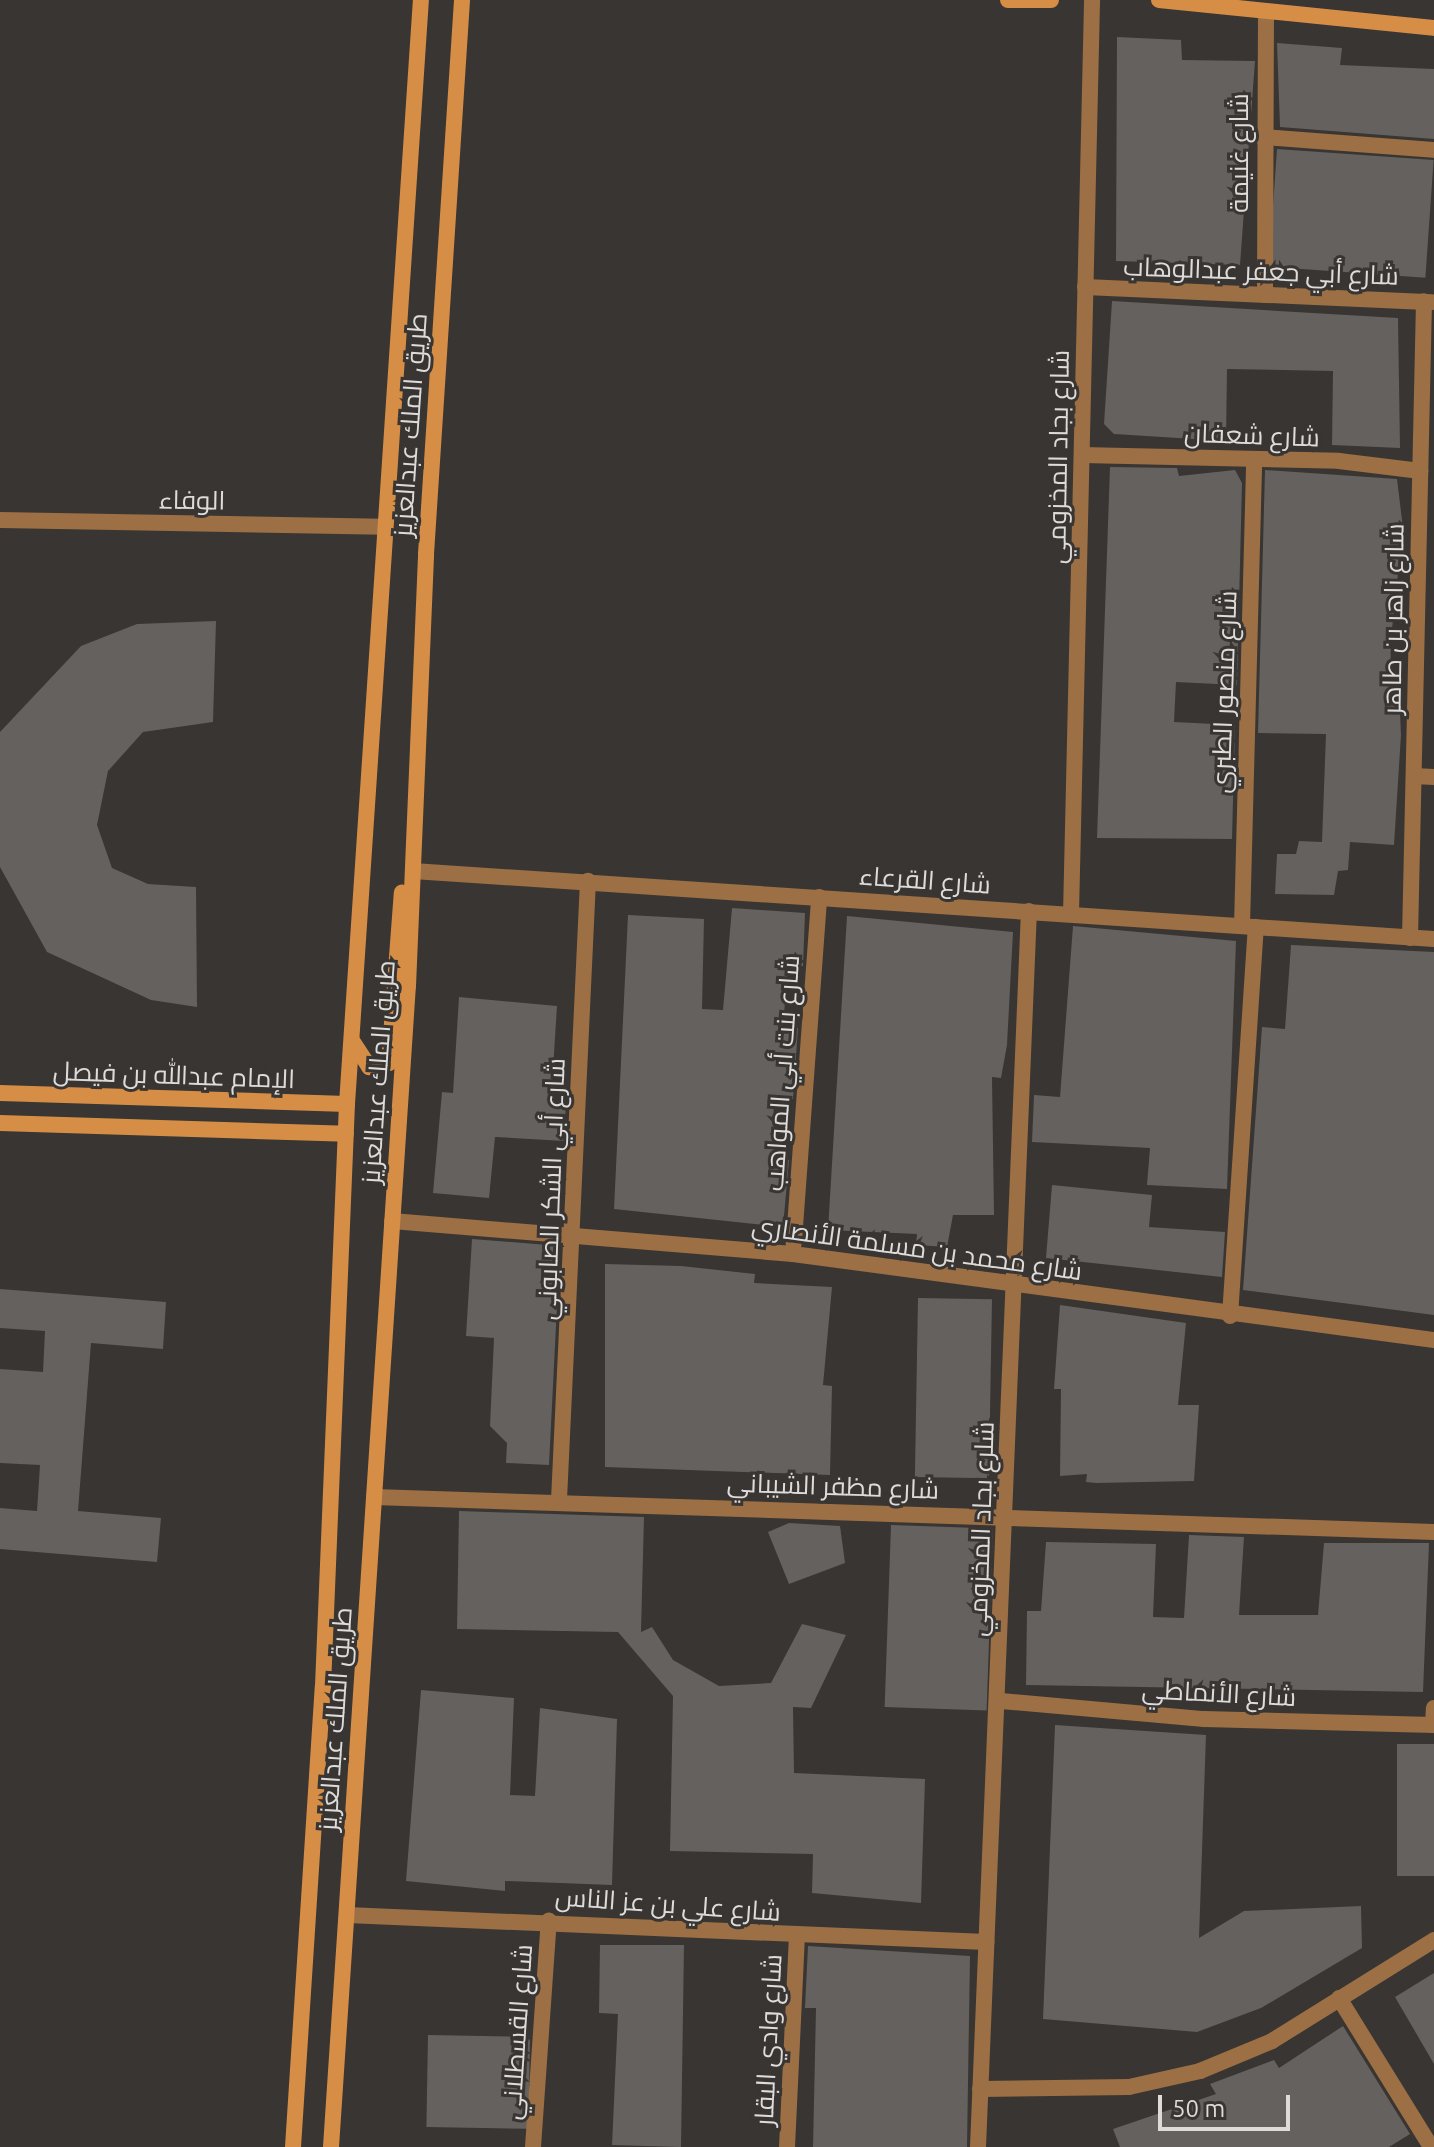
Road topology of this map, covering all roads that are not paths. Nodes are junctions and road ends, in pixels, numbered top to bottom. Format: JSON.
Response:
{"nodes":[{"id":1,"x":421,"y":0,"type":"edge"},
{"id":2,"x":462,"y":0,"type":"edge"},
{"id":3,"x":1008,"y":0,"type":"edge"},
{"id":4,"x":1051,"y":0,"type":"edge"},
{"id":5,"x":1092,"y":0,"type":"edge"},
{"id":6,"x":1159,"y":0,"type":"edge"},
{"id":7,"x":1266,"y":11,"type":"junction"},
{"id":8,"x":1434,"y":28,"type":"edge"},
{"id":9,"x":1262,"y":137,"type":"junction"},
{"id":10,"x":1434,"y":150,"type":"edge"},
{"id":11,"x":1085,"y":287,"type":"junction"},
{"id":12,"x":1265,"y":295,"type":"junction"},
{"id":13,"x":1429,"y":302,"type":"edge"},
{"id":14,"x":1082,"y":455,"type":"junction"},
{"id":15,"x":1254,"y":459,"type":"junction"},
{"id":16,"x":1420,"y":471,"type":"junction"},
{"id":17,"x":0,"y":520,"type":"edge"},
{"id":18,"x":383,"y":527,"type":"junction"},
{"id":19,"x":1426,"y":632,"type":"edge"},
{"id":20,"x":417,"y":754,"type":"junction"},
{"id":21,"x":1414,"y":776,"type":"junction"},
{"id":22,"x":1434,"y":777,"type":"edge"},
{"id":23,"x":413,"y":871,"type":"junction"},
{"id":24,"x":588,"y":881,"type":"junction"},
{"id":25,"x":819,"y":897,"type":"junction"},
{"id":26,"x":1029,"y":911,"type":"junction"},
{"id":27,"x":1071,"y":914,"type":"junction"},
{"id":28,"x":1249,"y":926,"type":"junction"},
{"id":29,"x":1410,"y":938,"type":"junction"},
{"id":30,"x":1434,"y":939,"type":"edge"},
{"id":31,"x":352,"y":1041,"type":"junction"},
{"id":32,"x":0,"y":1093,"type":"edge"},
{"id":33,"x":347,"y":1104,"type":"junction"},
{"id":34,"x":0,"y":1123,"type":"edge"},
{"id":35,"x":346,"y":1134,"type":"junction"},
{"id":36,"x":392,"y":1221,"type":"junction"},
{"id":37,"x":576,"y":1231,"type":"junction"},
{"id":38,"x":793,"y":1254,"type":"junction"},
{"id":39,"x":1014,"y":1283,"type":"junction"},
{"id":40,"x":1230,"y":1316,"type":"junction"},
{"id":41,"x":1434,"y":1340,"type":"edge"},
{"id":42,"x":374,"y":1497,"type":"junction"},
{"id":43,"x":559,"y":1500,"type":"junction"},
{"id":44,"x":1004,"y":1516,"type":"junction"},
{"id":45,"x":1434,"y":1532,"type":"edge"},
{"id":46,"x":1001,"y":1701,"type":"junction"},
{"id":47,"x":1434,"y":1708,"type":"edge"},
{"id":48,"x":1434,"y":1725,"type":"edge"},
{"id":49,"x":347,"y":1915,"type":"junction"},
{"id":50,"x":549,"y":1921,"type":"junction"},
{"id":51,"x":797,"y":1936,"type":"junction"},
{"id":52,"x":1434,"y":1940,"type":"edge"},
{"id":53,"x":986,"y":1942,"type":"junction"},
{"id":54,"x":1339,"y":1998,"type":"junction"},
{"id":55,"x":980,"y":2089,"type":"junction"},
{"id":56,"x":1432,"y":2146,"type":"edge"},
{"id":57,"x":293,"y":2147,"type":"edge"},
{"id":58,"x":331,"y":2147,"type":"edge"},
{"id":59,"x":533,"y":2147,"type":"edge"},
{"id":60,"x":787,"y":2147,"type":"edge"},
{"id":61,"x":978,"y":2147,"type":"edge"}],
"edges":[{"from":1,"to":18,"type":"main road","name":"طريق الملك عبدالعزيز"},
{"from":2,"to":20,"type":"main road","name":"طريق الملك عبدالعزيز"},
{"from":3,"to":4,"type":"main road"},
{"from":5,"to":11,"type":"street","name":"شارع بجاد المخزومي"},
{"from":6,"to":7,"type":"main road"},
{"from":7,"to":8,"type":"main road"},
{"from":7,"to":9,"type":"street","name":"شارع غنيمة"},
{"from":9,"to":10,"type":"street"},
{"from":9,"to":12,"type":"street","name":"شارع غنيمة"},
{"from":11,"to":12,"type":"street","name":"شارع أبي جعفر عبدالوهاب"},
{"from":11,"to":14,"type":"street","name":"شارع بجاد المخزومي"},
{"from":12,"to":13,"type":"street","name":"شارع أبي جعفر عبدالوهاب"},
{"from":13,"to":16,"type":"street","name":"شارع زاهر بن طاهر"},
{"from":14,"to":15,"type":"street","name":"شارع شعفان"},
{"from":14,"to":27,"type":"street","name":"شارع بجاد المخزومي"},
{"from":15,"to":16,"type":"street","name":"شارع شعفان"},
{"from":15,"to":28,"type":"street","name":"شارع منصور الطبري"},
{"from":16,"to":19,"type":"street","name":"شارع زاهر بن طاهر"},
{"from":17,"to":18,"type":"street","name":"الوفاء"},
{"from":18,"to":31,"type":"main road","name":"طريق الملك عبدالعزيز"},
{"from":19,"to":21,"type":"street","name":"شارع زاهر بن طاهر"},
{"from":20,"to":23,"type":"main road","name":"طريق الملك عبدالعزيز"},
{"from":20,"to":31,"type":"main road"},
{"from":21,"to":22,"type":"street"},
{"from":21,"to":29,"type":"street","name":"شارع زاهر بن طاهر"},
{"from":23,"to":24,"type":"street","name":"شارع القرعاء"},
{"from":23,"to":36,"type":"main road","name":"طريق الملك عبدالعزيز"},
{"from":24,"to":25,"type":"street","name":"شارع القرعاء"},
{"from":24,"to":37,"type":"street","name":"شارع أبي الشكر الصابوني"},
{"from":25,"to":26,"type":"street","name":"شارع القرعاء"},
{"from":25,"to":38,"type":"street","name":"شارع بنت أبي المواهب"},
{"from":26,"to":27,"type":"street","name":"شارع القرعاء"},
{"from":26,"to":39,"type":"street","name":"شلرع بجاد المخزومي"},
{"from":27,"to":28,"type":"street","name":"شارع القرعاء"},
{"from":28,"to":29,"type":"street","name":"شارع القرعاء"},
{"from":28,"to":40,"type":"street","name":"شارع منصور الطبري"},
{"from":29,"to":30,"type":"street","name":"شارع القرعاء"},
{"from":31,"to":33,"type":"main road","name":"طريق الملك عبدالعزيز"},
{"from":32,"to":33,"type":"main road","name":"الإمام عبدالله بن فيصل"},
{"from":33,"to":35,"type":"main road","name":"طريق الملك عبدالعزيز"},
{"from":34,"to":35,"type":"main road","name":"الإمام عبدالله بن فيصل"},
{"from":35,"to":57,"type":"main road","name":"طريق الملك عبدالعزيز"},
{"from":36,"to":37,"type":"street","name":"شارع محمد بن مسلمة الأنصاري"},
{"from":36,"to":42,"type":"main road","name":"طريق الملك عبدالعزيز"},
{"from":37,"to":38,"type":"street","name":"شارع محمد بن مسلمة الأنصاري"},
{"from":37,"to":43,"type":"street","name":"شارع أبي الشكر الصابوني"},
{"from":38,"to":39,"type":"street","name":"شارع محمد بن مسلمة الأنصاري"},
{"from":39,"to":40,"type":"street","name":"شارع محمد بن مسلمة الأنصاري"},
{"from":39,"to":44,"type":"street","name":"شلرع بجاد المخزومي"},
{"from":40,"to":41,"type":"street","name":"شارع محمد بن مسلمة الأنصاري"},
{"from":42,"to":43,"type":"street","name":"شارع مظفر الشيباني"},
{"from":42,"to":49,"type":"main road","name":"طريق الملك عبدالعزيز"},
{"from":43,"to":44,"type":"street","name":"شارع مظفر الشيباني"},
{"from":44,"to":45,"type":"street","name":"شارع مظفر الشيباني"},
{"from":44,"to":46,"type":"street","name":"شلرع بجاد المخزومي"},
{"from":46,"to":48,"type":"street","name":"شارع الأنماطي"},
{"from":46,"to":53,"type":"street","name":"شلرع بجاد المخزومي"},
{"from":47,"to":48,"type":"street"},
{"from":49,"to":50,"type":"street","name":"شارع علي بن عز الناس"},
{"from":49,"to":58,"type":"main road","name":"طريق الملك عبدالعزيز"},
{"from":50,"to":51,"type":"street","name":"شارع علي بن عز الناس"},
{"from":50,"to":59,"type":"street","name":"شارع القسطلاني"},
{"from":51,"to":53,"type":"street","name":"شارع علي بن عز الناس"},
{"from":51,"to":60,"type":"street","name":"شارع وادي البقار"},
{"from":52,"to":54,"type":"street"},
{"from":53,"to":55,"type":"street","name":"شلرع بجاد المخزومي"},
{"from":54,"to":55,"type":"street"},
{"from":54,"to":56,"type":"street"},
{"from":55,"to":61,"type":"street","name":"شلرع بجاد المخزومي"}]}
